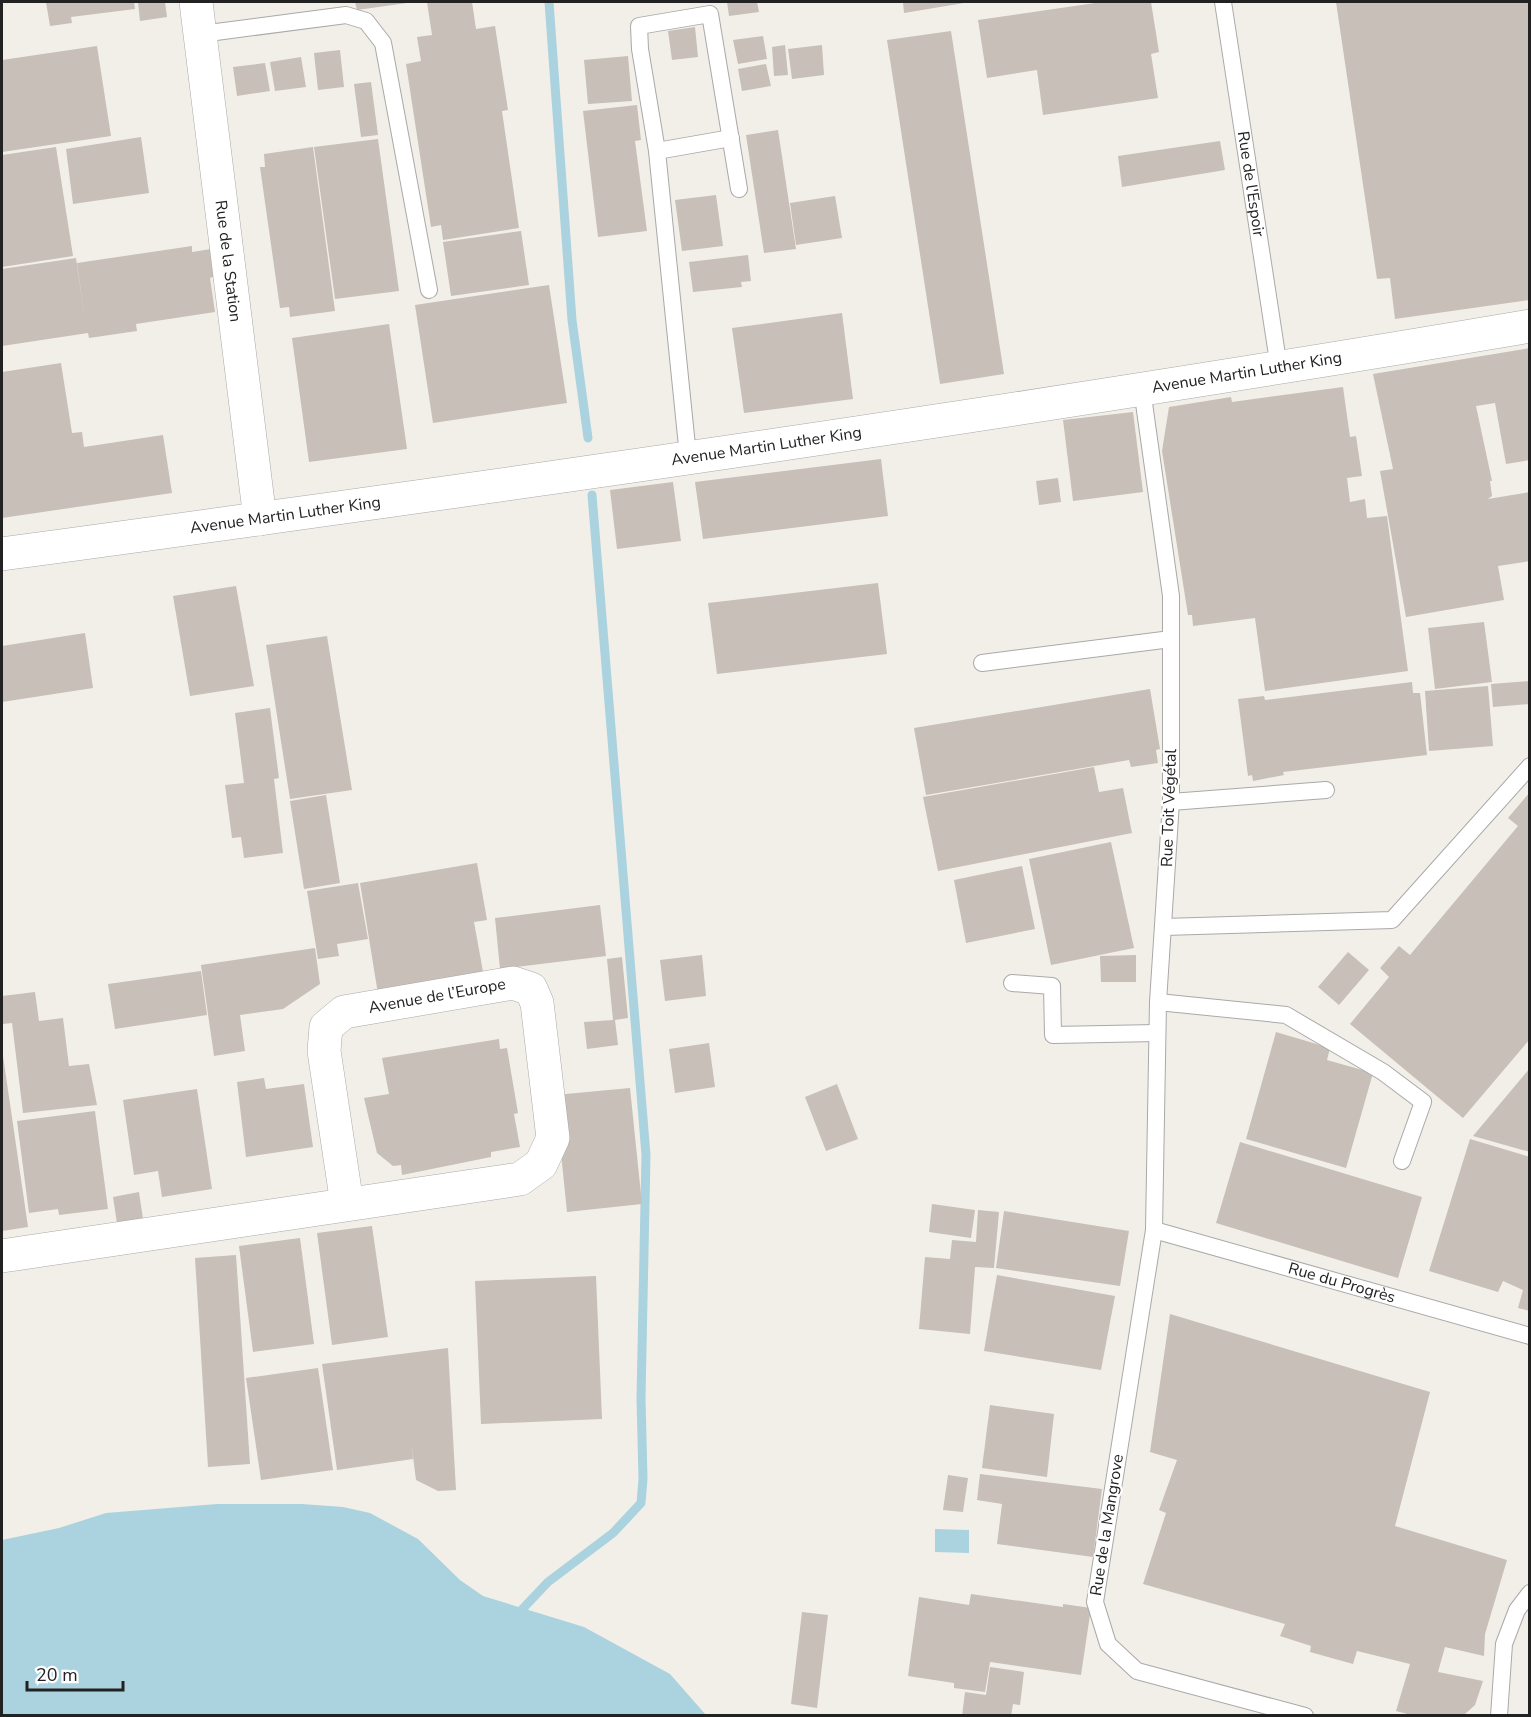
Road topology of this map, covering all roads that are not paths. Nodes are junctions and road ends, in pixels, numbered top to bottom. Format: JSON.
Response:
{"nodes":[{"id":1,"x":196,"y":2,"type":"edge"},
{"id":2,"x":1223,"y":2,"type":"edge"},
{"id":3,"x":201,"y":33,"type":"junction"},
{"id":4,"x":731,"y":138,"type":"junction"},
{"id":5,"x":657,"y":151,"type":"junction"},
{"id":6,"x":739,"y":189,"type":"dead end"},
{"id":7,"x":429,"y":290,"type":"dead end"},
{"id":8,"x":1530,"y":326,"type":"edge"},
{"id":9,"x":1279,"y":368,"type":"junction"},
{"id":10,"x":1142,"y":388,"type":"junction"},
{"id":11,"x":688,"y":456,"type":"junction"},
{"id":12,"x":260,"y":519,"type":"junction"},
{"id":13,"x":2,"y":554,"type":"edge"},
{"id":14,"x":1171,"y":639,"type":"junction"},
{"id":15,"x":982,"y":663,"type":"dead end"},
{"id":16,"x":1530,"y":766,"type":"edge"},
{"id":17,"x":1326,"y":790,"type":"dead end"},
{"id":18,"x":1171,"y":802,"type":"junction"},
{"id":19,"x":1164,"y":927,"type":"junction"},
{"id":20,"x":1012,"y":983,"type":"dead end"},
{"id":21,"x":1158,"y":1002,"type":"junction"},
{"id":22,"x":1157,"y":1033,"type":"junction"},
{"id":23,"x":1402,"y":1161,"type":"dead end"},
{"id":24,"x":347,"y":1204,"type":"junction"},
{"id":25,"x":1154,"y":1230,"type":"junction"},
{"id":26,"x":2,"y":1256,"type":"edge"},
{"id":27,"x":1530,"y":1336,"type":"edge"},
{"id":28,"x":1530,"y":1593,"type":"edge"},
{"id":29,"x":1305,"y":1716,"type":"edge"},
{"id":30,"x":1499,"y":1716,"type":"edge"}],
"edges":[{"from":1,"to":3,"type":"street","name":"Rue de la Station"},
{"from":2,"to":9,"type":"lane","name":"Rue de l'Espoir"},
{"from":3,"to":7,"type":"lane"},
{"from":3,"to":12,"type":"street","name":"Rue de la Station"},
{"from":4,"to":5,"type":"lane"},
{"from":4,"to":5,"type":"lane"},
{"from":4,"to":6,"type":"lane"},
{"from":5,"to":11,"type":"lane"},
{"from":8,"to":9,"type":"street","name":"Avenue Martin Luther King"},
{"from":9,"to":10,"type":"street","name":"Avenue Martin Luther King"},
{"from":10,"to":11,"type":"street","name":"Avenue Martin Luther King"},
{"from":10,"to":14,"type":"lane","name":"Rue Toit Végétal"},
{"from":11,"to":12,"type":"street","name":"Avenue Martin Luther King"},
{"from":12,"to":13,"type":"street","name":"Avenue Martin Luther King"},
{"from":14,"to":15,"type":"lane"},
{"from":14,"to":18,"type":"lane","name":"Rue Toit Végétal"},
{"from":16,"to":19,"type":"lane"},
{"from":17,"to":18,"type":"lane"},
{"from":18,"to":19,"type":"lane","name":"Rue Toit Végétal"},
{"from":19,"to":21,"type":"lane","name":"Rue Toit Végétal"},
{"from":20,"to":22,"type":"lane"},
{"from":21,"to":22,"type":"lane","name":"Rue Toit Végétal"},
{"from":21,"to":23,"type":"lane"},
{"from":22,"to":25,"type":"lane","name":"Rue Toit Végétal"},
{"from":24,"to":24,"type":"street","name":"Avenue de l’Europe"},
{"from":24,"to":26,"type":"street","name":"Avenue de l’Europe"},
{"from":25,"to":27,"type":"lane","name":"Rue du Progrès"},
{"from":25,"to":29,"type":"lane","name":"Rue de la Mangrove"},
{"from":28,"to":30,"type":"lane"}]}
